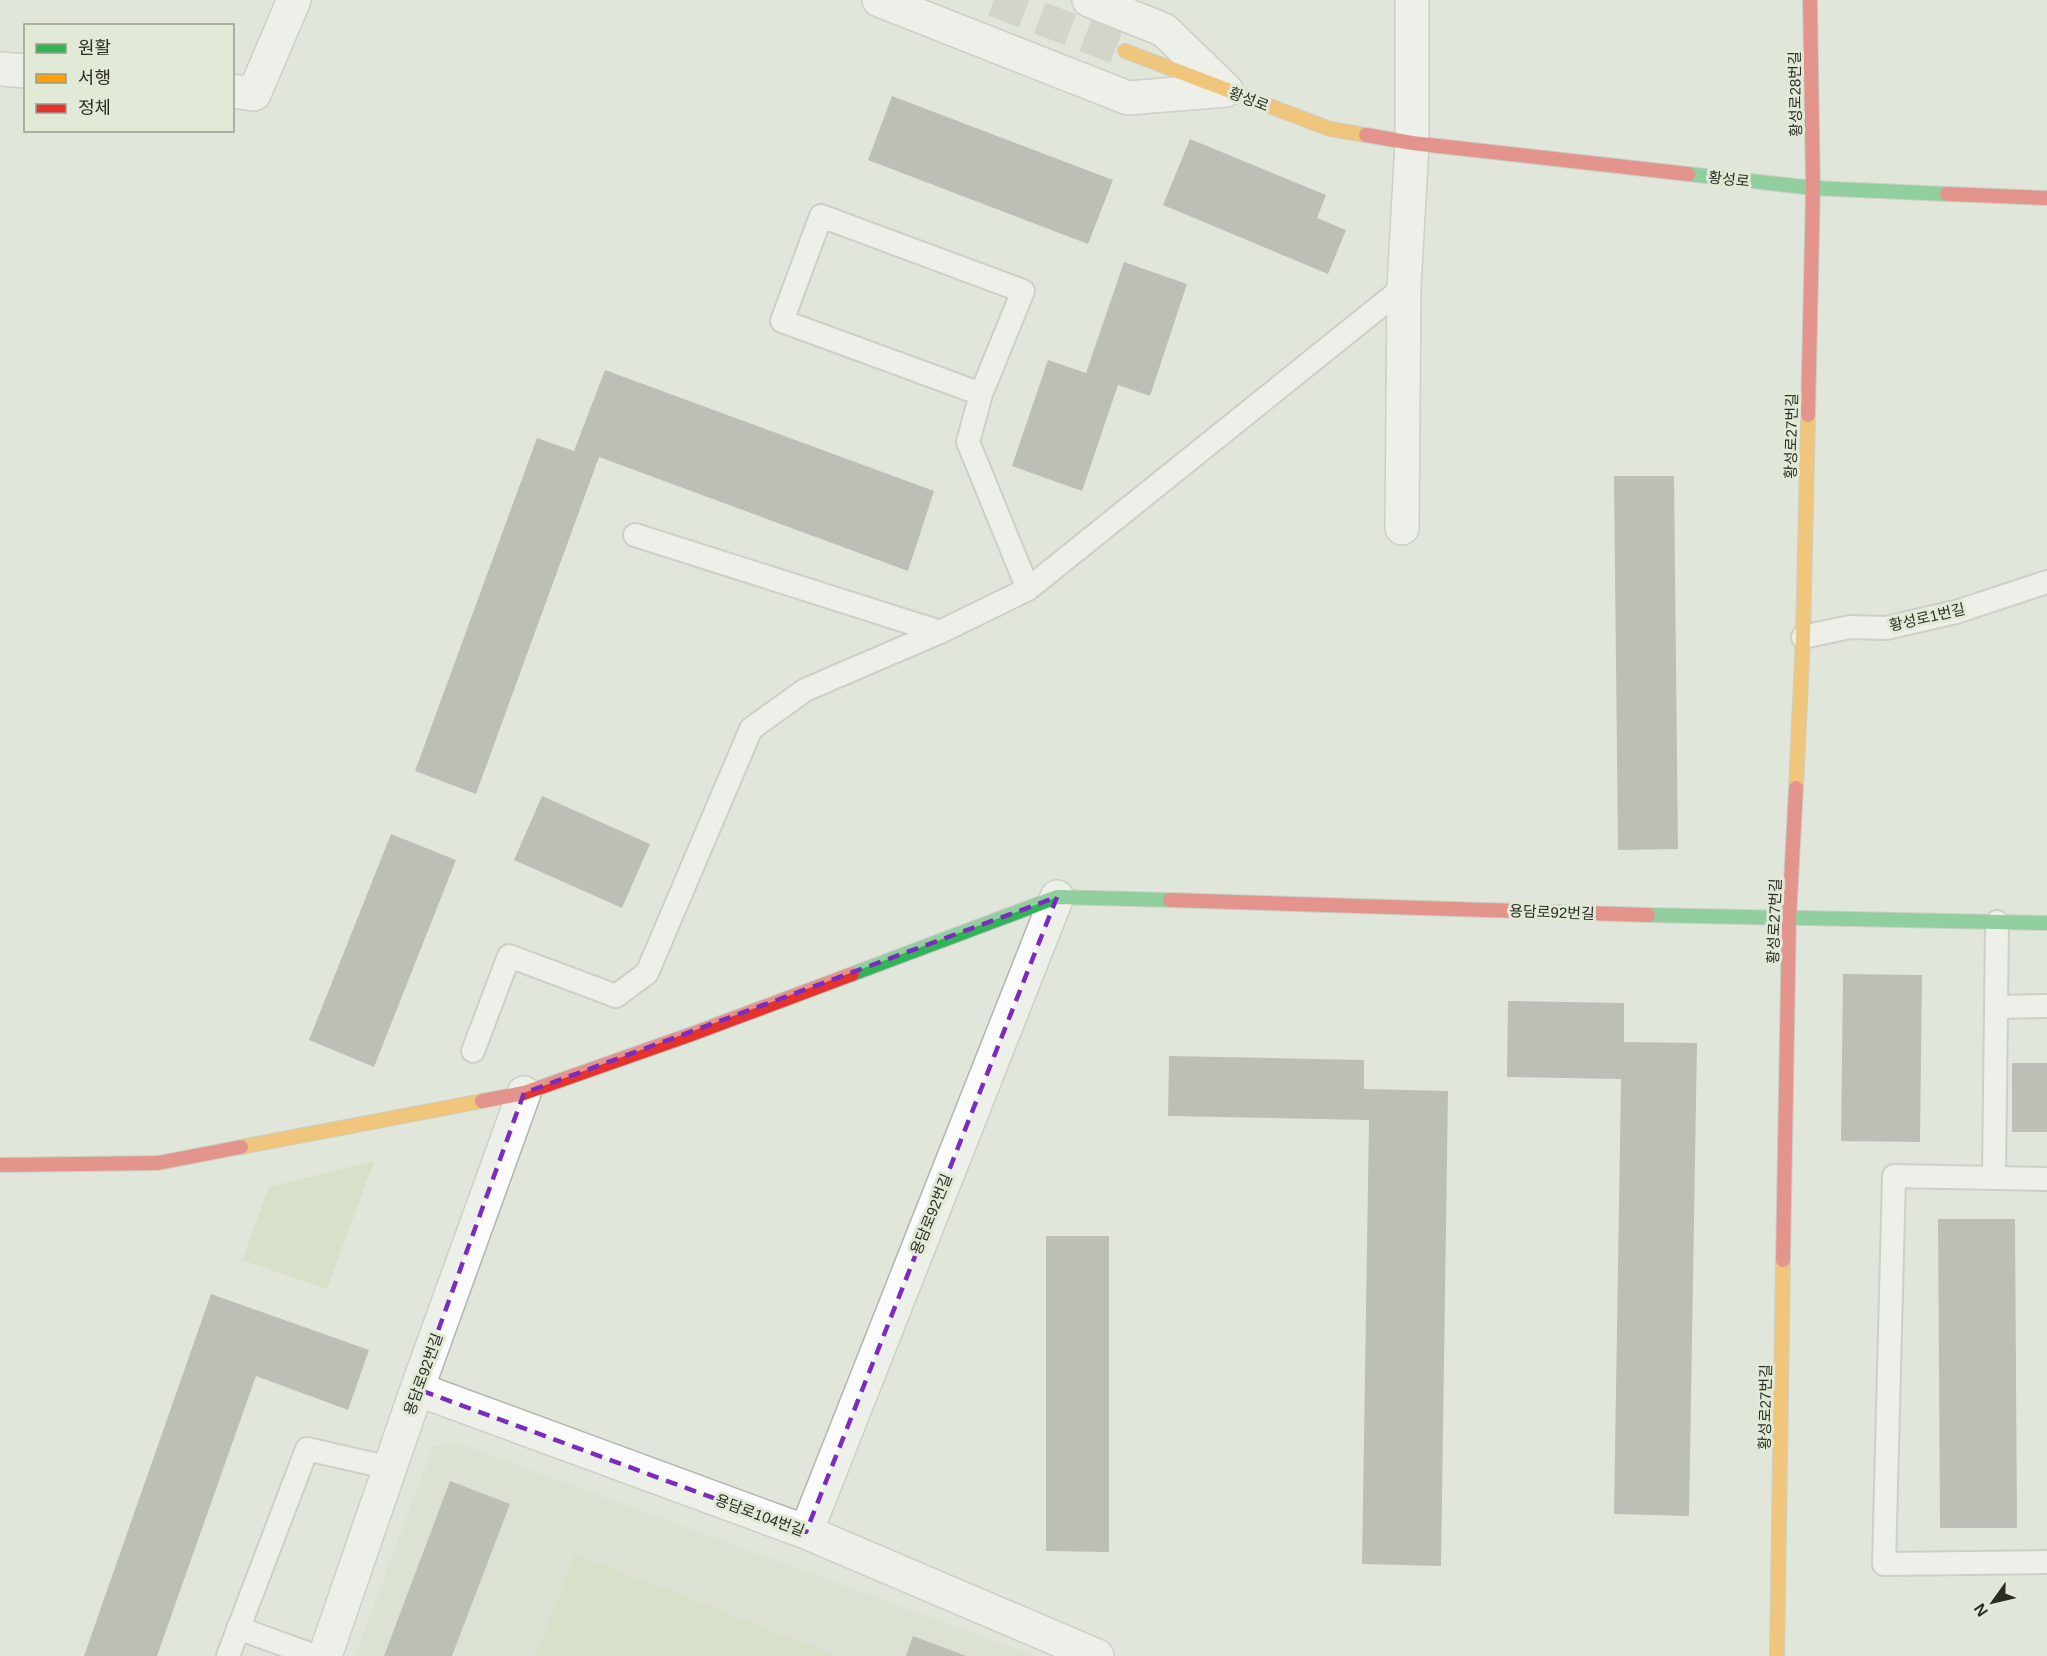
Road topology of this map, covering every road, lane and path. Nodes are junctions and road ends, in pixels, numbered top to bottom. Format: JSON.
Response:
{"nodes":[{"id":1,"x":294,"y":0,"type":"edge"},
{"id":2,"x":879,"y":0,"type":"edge"},
{"id":3,"x":1089,"y":0,"type":"edge"},
{"id":4,"x":1412,"y":0,"type":"edge"},
{"id":5,"x":1810,"y":0,"type":"edge"},
{"id":6,"x":1125,"y":51,"type":"tunnel mouth"},
{"id":7,"x":0,"y":69,"type":"edge"},
{"id":8,"x":24,"y":71,"type":"edge"},
{"id":9,"x":1226,"y":90,"type":"junction"},
{"id":10,"x":234,"y":92,"type":"edge"},
{"id":11,"x":1412,"y":143,"type":"junction"},
{"id":12,"x":1813,"y":188,"type":"junction"},
{"id":13,"x":2047,"y":198,"type":"edge"},
{"id":14,"x":1404,"y":287,"type":"junction"},
{"id":15,"x":981,"y":394,"type":"junction"},
{"id":16,"x":1402,"y":528,"type":"dead end"},
{"id":17,"x":635,"y":535,"type":"dead end"},
{"id":18,"x":2047,"y":582,"type":"edge"},
{"id":19,"x":1028,"y":589,"type":"junction"},
{"id":20,"x":940,"y":632,"type":"junction"},
{"id":21,"x":1803,"y":637,"type":"junction"},
{"id":22,"x":1057,"y":897,"type":"junction"},
{"id":23,"x":1789,"y":919,"type":"junction"},
{"id":24,"x":1997,"y":922,"type":"junction"},
{"id":25,"x":2047,"y":923,"type":"edge"},
{"id":26,"x":2047,"y":1006,"type":"edge"},
{"id":27,"x":1997,"y":1007,"type":"junction"},
{"id":28,"x":473,"y":1051,"type":"dead end"},
{"id":29,"x":524,"y":1093,"type":"junction"},
{"id":30,"x":0,"y":1165,"type":"edge"},
{"id":31,"x":1994,"y":1178,"type":"junction"},
{"id":32,"x":2047,"y":1179,"type":"edge"},
{"id":33,"x":417,"y":1389,"type":"junction"},
{"id":34,"x":390,"y":1468,"type":"junction"},
{"id":35,"x":806,"y":1532,"type":"junction"},
{"id":36,"x":2047,"y":1562,"type":"edge"},
{"id":37,"x":238,"y":1628,"type":"junction"},
{"id":38,"x":228,"y":1656,"type":"edge"},
{"id":39,"x":315,"y":1656,"type":"edge"},
{"id":40,"x":325,"y":1656,"type":"edge"},
{"id":41,"x":1096,"y":1656,"type":"edge"},
{"id":42,"x":1777,"y":1656,"type":"edge"}],
"edges":[{"from":1,"to":10,"type":"street"},
{"from":2,"to":9,"type":"street"},
{"from":3,"to":9,"type":"street"},
{"from":4,"to":11,"type":"street"},
{"from":5,"to":12,"type":"street","name":"황성로28번길"},
{"from":6,"to":9,"type":"street","name":"황성로"},
{"from":7,"to":8,"type":"street"},
{"from":9,"to":11,"type":"street","name":"황성로"},
{"from":11,"to":12,"type":"street","name":"황성로"},
{"from":11,"to":14,"type":"street"},
{"from":12,"to":13,"type":"street","name":"황성로"},
{"from":12,"to":21,"type":"street","name":"황성로27번길"},
{"from":14,"to":16,"type":"street"},
{"from":14,"to":19,"type":"lane"},
{"from":15,"to":15,"type":"lane"},
{"from":15,"to":19,"type":"lane"},
{"from":17,"to":20,"type":"lane"},
{"from":18,"to":21,"type":"lane","name":"황성로1번길"},
{"from":19,"to":20,"type":"lane"},
{"from":20,"to":28,"type":"lane"},
{"from":21,"to":23,"type":"street","name":"황성로27번길"},
{"from":22,"to":23,"type":"street","name":"용담로92번길"},
{"from":22,"to":29,"type":"street","name":"용담로92번길"},
{"from":22,"to":35,"type":"street","name":"용담로92번길"},
{"from":23,"to":24,"type":"street","name":"용담로92번길"},
{"from":23,"to":42,"type":"street","name":"황성로27번길"},
{"from":24,"to":25,"type":"street","name":"용담로92번길"},
{"from":24,"to":27,"type":"lane"},
{"from":26,"to":27,"type":"lane"},
{"from":27,"to":31,"type":"lane"},
{"from":29,"to":30,"type":"street","name":"용담로92번길"},
{"from":29,"to":33,"type":"street","name":"용담로92번길"},
{"from":31,"to":32,"type":"lane"},
{"from":31,"to":36,"type":"lane"},
{"from":33,"to":34,"type":"street","name":"용담로92번길"},
{"from":33,"to":35,"type":"street","name":"용담로104번길"},
{"from":34,"to":37,"type":"lane"},
{"from":34,"to":40,"type":"street","name":"용담로92번길"},
{"from":35,"to":41,"type":"street","name":"용담로104번길"},
{"from":37,"to":38,"type":"lane"},
{"from":37,"to":39,"type":"lane"}]}
